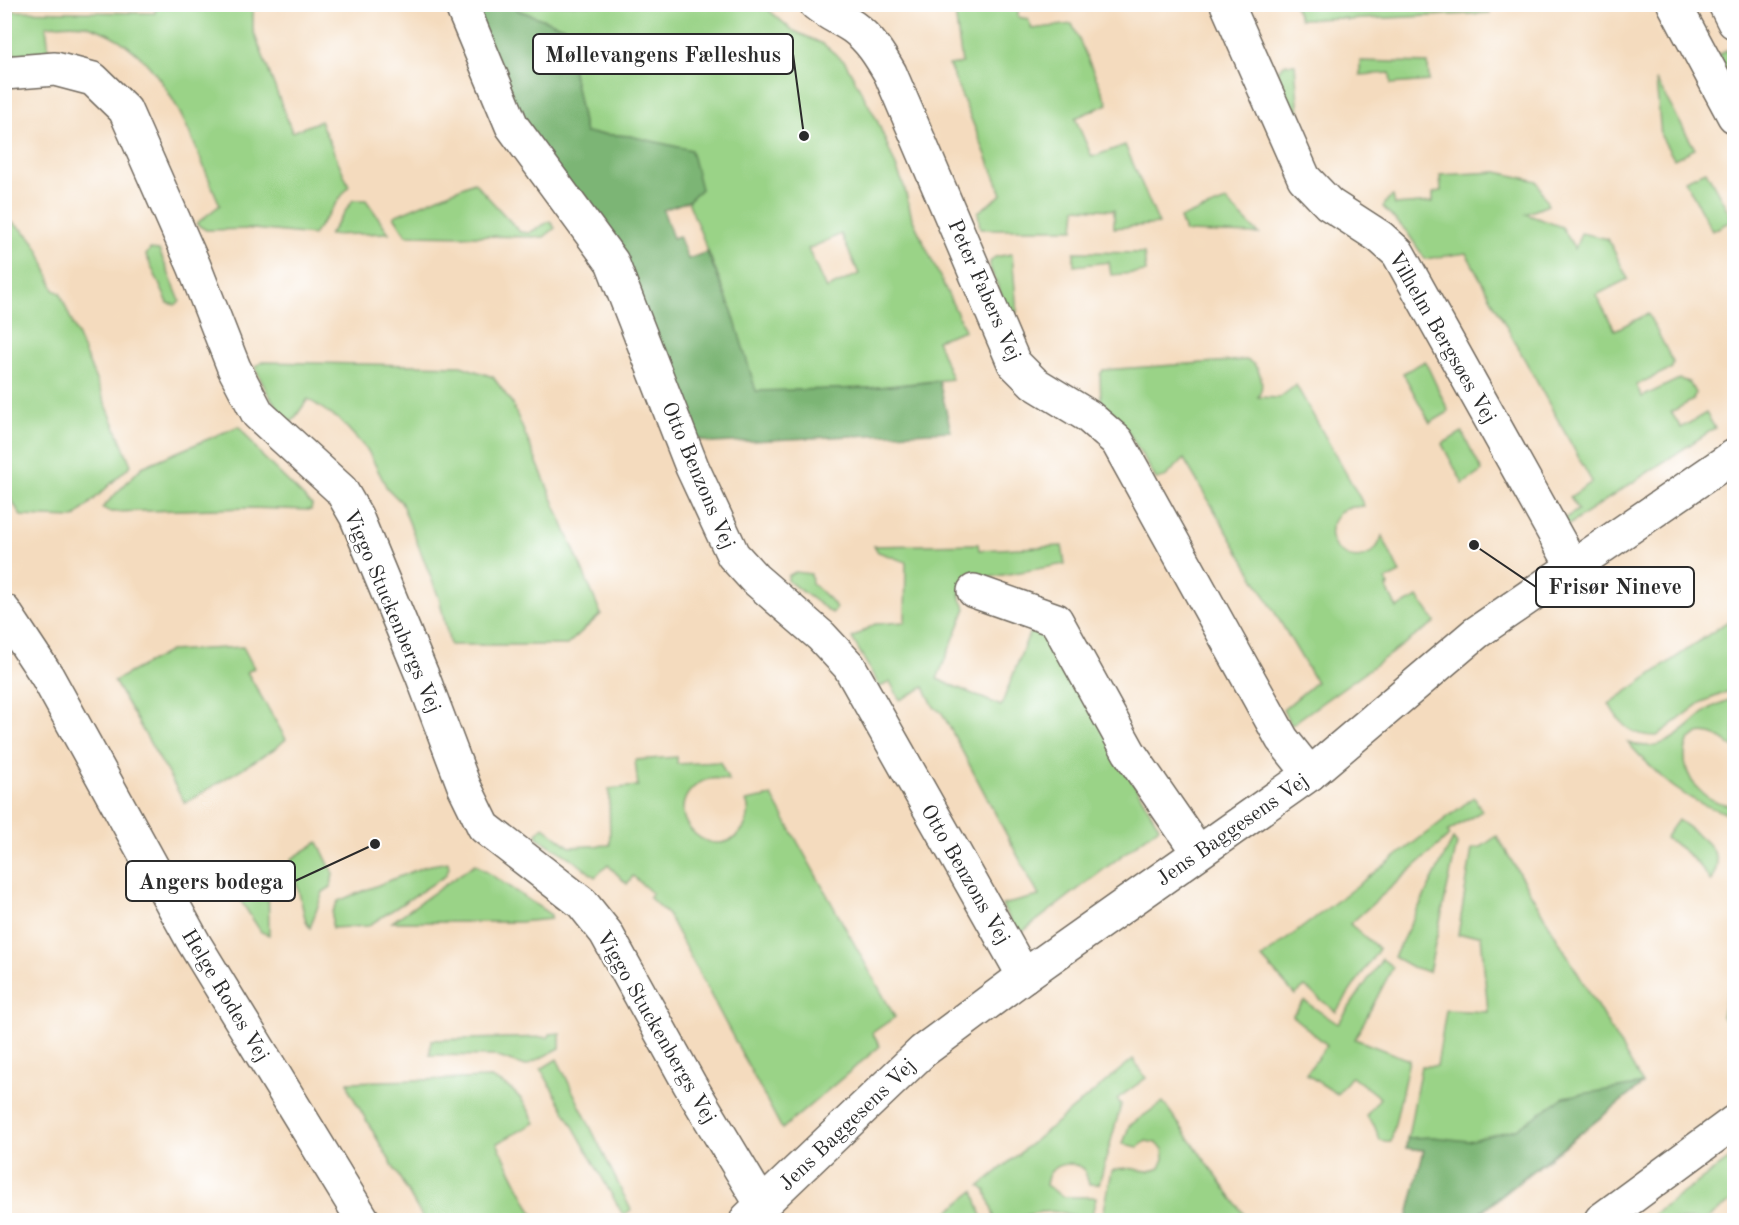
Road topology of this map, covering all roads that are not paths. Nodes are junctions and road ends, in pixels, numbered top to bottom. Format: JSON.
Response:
{"nodes":[{"id":1,"x":461,"y":4,"type":"edge"},
{"id":2,"x":816,"y":4,"type":"edge"},
{"id":3,"x":1227,"y":4,"type":"edge"},
{"id":4,"x":1674,"y":4,"type":"edge"},
{"id":5,"x":1725,"y":4,"type":"edge"},
{"id":6,"x":1734,"y":22,"type":"edge"},
{"id":7,"x":4,"y":73,"type":"edge"},
{"id":8,"x":1734,"y":116,"type":"edge"},
{"id":9,"x":1734,"y":456,"type":"edge"},
{"id":10,"x":1572,"y":565,"type":"junction"},
{"id":11,"x":974,"y":591,"type":"dead end"},
{"id":12,"x":4,"y":611,"type":"edge"},
{"id":13,"x":1310,"y":774,"type":"junction"},
{"id":14,"x":1198,"y":852,"type":"junction"},
{"id":15,"x":1024,"y":976,"type":"junction"},
{"id":16,"x":1734,"y":1122,"type":"edge"},
{"id":17,"x":754,"y":1213,"type":"edge"},
{"id":18,"x":363,"y":1221,"type":"edge"},
{"id":19,"x":1601,"y":1221,"type":"edge"}],
"edges":[{"from":1,"to":15,"type":"street","name":"Otto Benzons Vej"},
{"from":2,"to":13,"type":"street","name":"Peter Fabers Vej"},
{"from":3,"to":10,"type":"street","name":"Vilhelm Bergsøes Vej"},
{"from":4,"to":8,"type":"street"},
{"from":5,"to":6,"type":"street"},
{"from":7,"to":17,"type":"street","name":"Viggo Stuckenbergs Vej"},
{"from":9,"to":10,"type":"street","name":"Jens Baggesens Vej"},
{"from":10,"to":13,"type":"street","name":"Jens Baggesens Vej"},
{"from":11,"to":14,"type":"street"},
{"from":12,"to":18,"type":"street","name":"Helge Rodes Vej"},
{"from":13,"to":14,"type":"street","name":"Jens Baggesens Vej"},
{"from":14,"to":15,"type":"street","name":"Jens Baggesens Vej"},
{"from":15,"to":17,"type":"street","name":"Jens Baggesens Vej"},
{"from":16,"to":19,"type":"street"}]}
